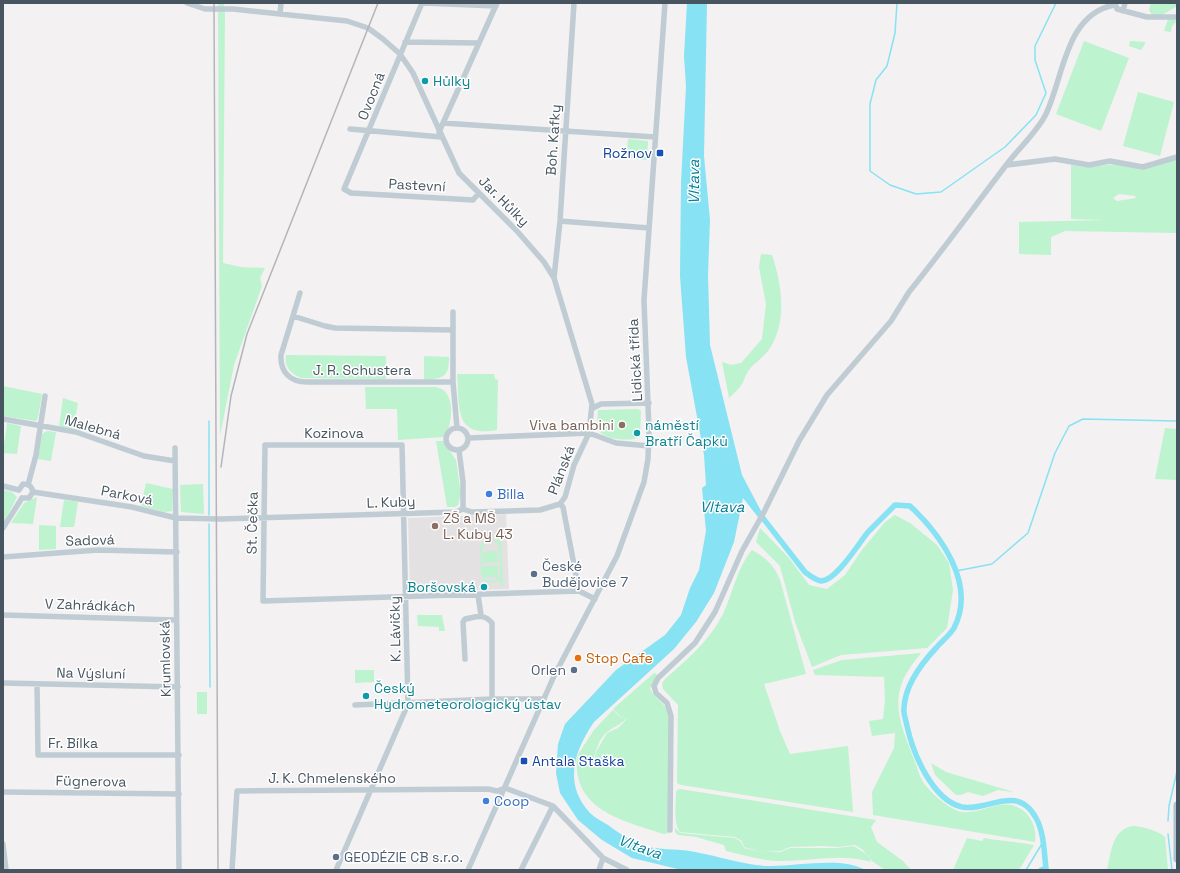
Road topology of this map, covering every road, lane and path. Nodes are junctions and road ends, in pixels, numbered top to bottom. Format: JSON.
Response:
{"nodes":[{"id":1,"x":187,"y":3,"type":"edge"},
{"id":2,"x":281,"y":3,"type":"edge"},
{"id":3,"x":422,"y":3,"type":"edge"},
{"id":4,"x":574,"y":3,"type":"edge"},
{"id":5,"x":665,"y":3,"type":"edge"},
{"id":6,"x":1125,"y":3,"type":"edge"},
{"id":7,"x":496,"y":4,"type":"edge"},
{"id":8,"x":1115,"y":4,"type":"edge"},
{"id":9,"x":1123,"y":11,"type":"junction"},
{"id":10,"x":280,"y":14,"type":"junction"},
{"id":11,"x":1177,"y":17,"type":"edge"},
{"id":12,"x":405,"y":42,"type":"junction"},
{"id":13,"x":479,"y":43,"type":"junction"},
{"id":14,"x":400,"y":54,"type":"junction"},
{"id":15,"x":443,"y":123,"type":"junction"},
{"id":16,"x":350,"y":129,"type":"dead end"},
{"id":17,"x":370,"y":131,"type":"junction"},
{"id":18,"x":566,"y":131,"type":"junction"},
{"id":19,"x":440,"y":134,"type":"junction"},
{"id":20,"x":655,"y":137,"type":"junction"},
{"id":21,"x":1177,"y":157,"type":"edge"},
{"id":22,"x":1007,"y":165,"type":"junction"},
{"id":23,"x":352,"y":193,"type":"joint"},
{"id":24,"x":479,"y":193,"type":"junction"},
{"id":25,"x":560,"y":222,"type":"junction"},
{"id":26,"x":649,"y":228,"type":"junction"},
{"id":27,"x":554,"y":278,"type":"junction"},
{"id":28,"x":300,"y":293,"type":"dead end"},
{"id":29,"x":453,"y":312,"type":"dead end"},
{"id":30,"x":293,"y":316,"type":"junction"},
{"id":31,"x":453,"y":330,"type":"junction"},
{"id":32,"x":452,"y":382,"type":"junction"},
{"id":33,"x":44,"y":396,"type":"dead end"},
{"id":34,"x":649,"y":404,"type":"junction"},
{"id":35,"x":593,"y":408,"type":"junction"},
{"id":36,"x":3,"y":419,"type":"edge"},
{"id":37,"x":40,"y":426,"type":"junction"},
{"id":38,"x":457,"y":428,"type":"junction"},
{"id":39,"x":589,"y":433,"type":"junction"},
{"id":40,"x":468,"y":438,"type":"junction"},
{"id":41,"x":265,"y":445,"type":"joint"},
{"id":42,"x":402,"y":445,"type":"joint"},
{"id":43,"x":649,"y":446,"type":"junction"},
{"id":44,"x":175,"y":448,"type":"dead end"},
{"id":45,"x":459,"y":450,"type":"junction"},
{"id":46,"x":175,"y":461,"type":"junction"},
{"id":47,"x":28,"y":485,"type":"junction"},
{"id":48,"x":3,"y":486,"type":"edge"},
{"id":49,"x":19,"y":490,"type":"junction"},
{"id":50,"x":33,"y":492,"type":"junction"},
{"id":51,"x":22,"y":498,"type":"junction"},
{"id":52,"x":560,"y":504,"type":"junction"},
{"id":53,"x":463,"y":509,"type":"junction"},
{"id":54,"x":403,"y":513,"type":"junction"},
{"id":55,"x":176,"y":518,"type":"junction"},
{"id":56,"x":263,"y":518,"type":"junction"},
{"id":57,"x":218,"y":519,"type":"joint"},
{"id":58,"x":3,"y":528,"type":"edge"},
{"id":59,"x":177,"y":552,"type":"junction"},
{"id":60,"x":3,"y":557,"type":"edge"},
{"id":61,"x":579,"y":591,"type":"junction"},
{"id":62,"x":478,"y":595,"type":"junction"},
{"id":63,"x":406,"y":597,"type":"junction"},
{"id":64,"x":595,"y":599,"type":"junction"},
{"id":65,"x":3,"y":615,"type":"edge"},
{"id":66,"x":480,"y":616,"type":"junction"},
{"id":67,"x":176,"y":620,"type":"junction"},
{"id":68,"x":464,"y":659,"type":"dead end"},
{"id":69,"x":3,"y":683,"type":"edge"},
{"id":70,"x":37,"y":684,"type":"junction"},
{"id":71,"x":178,"y":687,"type":"junction"},
{"id":72,"x":544,"y":698,"type":"junction"},
{"id":73,"x":492,"y":699,"type":"junction"},
{"id":74,"x":408,"y":704,"type":"junction"},
{"id":75,"x":355,"y":705,"type":"dead end"},
{"id":76,"x":179,"y":756,"type":"junction"},
{"id":77,"x":505,"y":788,"type":"junction"},
{"id":78,"x":371,"y":790,"type":"junction"},
{"id":79,"x":3,"y":792,"type":"edge"},
{"id":80,"x":179,"y":794,"type":"junction"},
{"id":81,"x":1177,"y":805,"type":"edge"},
{"id":82,"x":553,"y":806,"type":"junction"},
{"id":83,"x":670,"y":830,"type":"dead end"},
{"id":84,"x":3,"y":844,"type":"edge"},
{"id":85,"x":603,"y":858,"type":"junction"},
{"id":86,"x":1177,"y":859,"type":"edge"},
{"id":87,"x":6,"y":870,"type":"edge"},
{"id":88,"x":179,"y":870,"type":"edge"},
{"id":89,"x":232,"y":870,"type":"edge"},
{"id":90,"x":336,"y":870,"type":"edge"},
{"id":91,"x":468,"y":870,"type":"edge"},
{"id":92,"x":521,"y":870,"type":"edge"},
{"id":93,"x":599,"y":870,"type":"edge"},
{"id":94,"x":628,"y":870,"type":"edge"}],
"edges":[{"from":1,"to":10,"type":"street"},
{"from":2,"to":10,"type":"street"},
{"from":3,"to":7,"type":"street"},
{"from":3,"to":12,"type":"street","name":"Ovocná"},
{"from":4,"to":18,"type":"street","name":"Boh. Kafky"},
{"from":5,"to":20,"type":"street","name":"Lidická třída"},
{"from":6,"to":9,"type":"street"},
{"from":7,"to":13,"type":"street"},
{"from":8,"to":9,"type":"street"},
{"from":8,"to":22,"type":"street"},
{"from":9,"to":11,"type":"street"},
{"from":10,"to":14,"type":"street","name":"Jar. Hůlky"},
{"from":12,"to":13,"type":"street"},
{"from":12,"to":14,"type":"street","name":"Ovocná"},
{"from":13,"to":15,"type":"street"},
{"from":14,"to":17,"type":"street","name":"Ovocná"},
{"from":14,"to":19,"type":"street","name":"Jar. Hůlky"},
{"from":15,"to":18,"type":"street"},
{"from":15,"to":19,"type":"street"},
{"from":16,"to":17,"type":"street"},
{"from":17,"to":19,"type":"street"},
{"from":17,"to":23,"type":"street","name":"Ovocná"},
{"from":18,"to":20,"type":"street"},
{"from":18,"to":25,"type":"street","name":"Boh. Kafky"},
{"from":19,"to":24,"type":"street","name":"Jar. Hůlky"},
{"from":20,"to":26,"type":"street","name":"Lidická třída"},
{"from":21,"to":22,"type":"street"},
{"from":22,"to":83,"type":"street"},
{"from":23,"to":24,"type":"street","name":"Pastevní"},
{"from":24,"to":27,"type":"street","name":"Jar. Hůlky"},
{"from":25,"to":26,"type":"street"},
{"from":25,"to":27,"type":"street","name":"Boh. Kafky"},
{"from":26,"to":34,"type":"street","name":"Lidická třída"},
{"from":27,"to":35,"type":"street","name":"Jar. Hůlky"},
{"from":28,"to":30,"type":"street"},
{"from":29,"to":31,"type":"street"},
{"from":30,"to":31,"type":"street"},
{"from":30,"to":32,"type":"street","name":"J. R. Schustera"},
{"from":31,"to":32,"type":"street"},
{"from":32,"to":38,"type":"street"},
{"from":33,"to":37,"type":"street"},
{"from":34,"to":35,"type":"street"},
{"from":34,"to":43,"type":"street","name":"Lidická třída"},
{"from":35,"to":39,"type":"street","name":"Plánská"},
{"from":36,"to":37,"type":"street","name":"Malebná"},
{"from":37,"to":46,"type":"street","name":"Malebná"},
{"from":37,"to":47,"type":"street"},
{"from":38,"to":40,"type":"street"},
{"from":38,"to":45,"type":"street"},
{"from":39,"to":40,"type":"street"},
{"from":39,"to":43,"type":"street"},
{"from":39,"to":52,"type":"street","name":"Plánská"},
{"from":40,"to":45,"type":"street"},
{"from":41,"to":42,"type":"street","name":"Kozinova"},
{"from":41,"to":56,"type":"street","name":"St. Čečka"},
{"from":42,"to":54,"type":"street","name":"K. Lávičky"},
{"from":43,"to":64,"type":"street","name":"Lidická třída"},
{"from":44,"to":46,"type":"street","name":"Krumlovská"},
{"from":45,"to":53,"type":"street"},
{"from":46,"to":55,"type":"street","name":"Krumlovská"},
{"from":47,"to":49,"type":"street"},
{"from":47,"to":50,"type":"street"},
{"from":48,"to":49,"type":"street"},
{"from":49,"to":51,"type":"street"},
{"from":50,"to":51,"type":"street"},
{"from":50,"to":55,"type":"street","name":"Parková"},
{"from":51,"to":58,"type":"street"},
{"from":52,"to":53,"type":"street","name":"L. Kuby"},
{"from":52,"to":61,"type":"street","name":"Plánská"},
{"from":53,"to":54,"type":"street","name":"L. Kuby"},
{"from":54,"to":56,"type":"street","name":"L. Kuby"},
{"from":54,"to":63,"type":"street","name":"K. Lávičky"},
{"from":55,"to":57,"type":"street","name":"Parková"},
{"from":55,"to":59,"type":"street","name":"Krumlovská"},
{"from":56,"to":57,"type":"street","name":"L. Kuby"},
{"from":56,"to":63,"type":"street","name":"St. Čečka"},
{"from":59,"to":60,"type":"street","name":"Sadová"},
{"from":59,"to":67,"type":"street","name":"Krumlovská"},
{"from":61,"to":62,"type":"street"},
{"from":61,"to":64,"type":"street"},
{"from":62,"to":63,"type":"street"},
{"from":62,"to":66,"type":"street"},
{"from":63,"to":74,"type":"street","name":"K. Lávičky"},
{"from":64,"to":72,"type":"street","name":"Lidická třída"},
{"from":65,"to":67,"type":"street","name":"V Zahrádkách"},
{"from":66,"to":68,"type":"street"},
{"from":66,"to":73,"type":"street"},
{"from":67,"to":71,"type":"street","name":"Krumlovská"},
{"from":69,"to":70,"type":"street","name":"Na Výsluní"},
{"from":70,"to":71,"type":"street","name":"Na Výsluní"},
{"from":70,"to":76,"type":"street","name":"Fr. Bílka"},
{"from":71,"to":76,"type":"street","name":"Krumlovská"},
{"from":72,"to":73,"type":"street"},
{"from":72,"to":77,"type":"street","name":"Lidická třída"},
{"from":73,"to":74,"type":"street"},
{"from":74,"to":75,"type":"street"},
{"from":74,"to":78,"type":"street","name":"K. Lávičky"},
{"from":76,"to":80,"type":"street","name":"Krumlovská"},
{"from":77,"to":78,"type":"street","name":"J. K. Chmelenského"},
{"from":77,"to":82,"type":"street"},
{"from":77,"to":91,"type":"street","name":"Lidická třída"},
{"from":78,"to":89,"type":"street","name":"J. K. Chmelenského"},
{"from":78,"to":90,"type":"street","name":"K. Lávičky"},
{"from":79,"to":80,"type":"street","name":"Fügnerova"},
{"from":80,"to":88,"type":"street","name":"Krumlovská"},
{"from":81,"to":86,"type":"main road"},
{"from":82,"to":85,"type":"street"},
{"from":82,"to":92,"type":"street"},
{"from":84,"to":87,"type":"street"},
{"from":85,"to":93,"type":"street"},
{"from":85,"to":94,"type":"street"}]}
